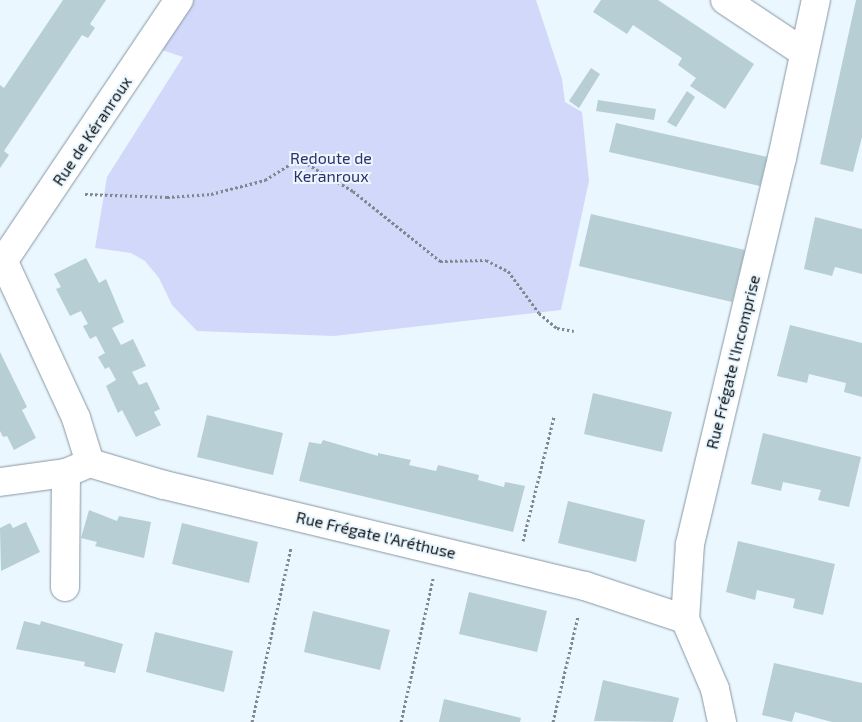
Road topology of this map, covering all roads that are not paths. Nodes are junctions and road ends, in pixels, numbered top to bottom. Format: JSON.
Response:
{"nodes":[{"id":1,"x":179,"y":0,"type":"edge"},
{"id":2,"x":725,"y":0,"type":"edge"},
{"id":3,"x":816,"y":0,"type":"edge"},
{"id":4,"x":803,"y":52,"type":"junction"},
{"id":5,"x":2,"y":264,"type":"edge"},
{"id":6,"x":78,"y":468,"type":"junction"},
{"id":7,"x":0,"y":482,"type":"edge"},
{"id":8,"x":65,"y":587,"type":"dead end"},
{"id":9,"x":685,"y":619,"type":"junction"},
{"id":10,"x":722,"y":722,"type":"edge"}],
"edges":[{"from":1,"to":5,"type":"street","name":"Rue de Kéranroux"},
{"from":2,"to":4,"type":"street"},
{"from":3,"to":4,"type":"street","name":"Rue Frégate l'Incomprise"},
{"from":4,"to":9,"type":"street","name":"Rue Frégate l'Incomprise"},
{"from":5,"to":6,"type":"street","name":"Rue de Kéranroux"},
{"from":6,"to":7,"type":"street","name":"Rue Frégate l'Aréthuse"},
{"from":6,"to":8,"type":"street"},
{"from":6,"to":9,"type":"street","name":"Rue Frégate l'Aréthuse"},
{"from":9,"to":10,"type":"street","name":"Rue Frégate l'Incomprise"}]}
